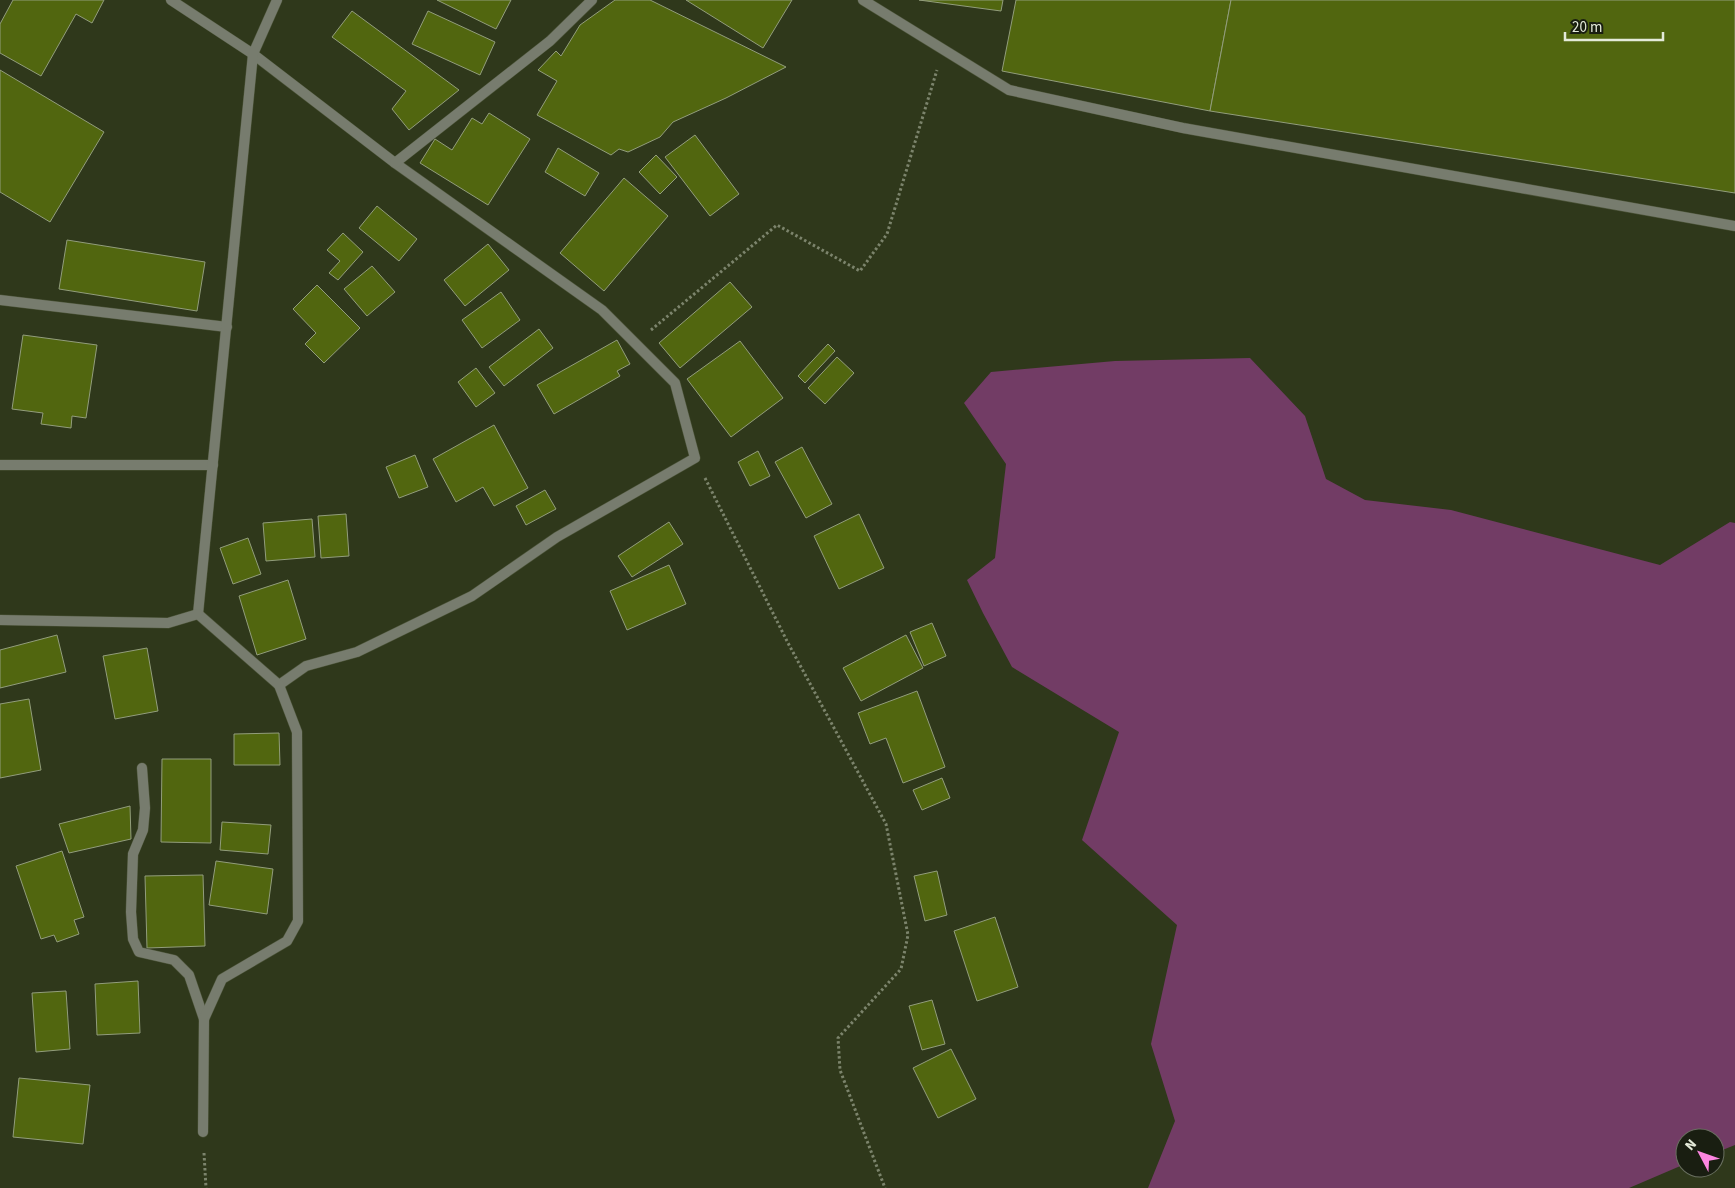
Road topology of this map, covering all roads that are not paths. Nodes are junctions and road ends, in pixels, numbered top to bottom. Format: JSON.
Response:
{"nodes":[{"id":1,"x":171,"y":0,"type":"edge"},
{"id":2,"x":277,"y":0,"type":"edge"},
{"id":3,"x":592,"y":0,"type":"edge"},
{"id":4,"x":863,"y":0,"type":"edge"},
{"id":5,"x":254,"y":54,"type":"junction"},
{"id":6,"x":395,"y":162,"type":"junction"},
{"id":7,"x":1735,"y":226,"type":"edge"},
{"id":8,"x":0,"y":300,"type":"edge"},
{"id":9,"x":227,"y":327,"type":"junction"},
{"id":10,"x":0,"y":465,"type":"edge"},
{"id":11,"x":213,"y":465,"type":"junction"},
{"id":12,"x":198,"y":614,"type":"junction"},
{"id":13,"x":0,"y":620,"type":"edge"},
{"id":14,"x":279,"y":685,"type":"junction"},
{"id":15,"x":142,"y":768,"type":"dead end"},
{"id":16,"x":204,"y":1019,"type":"junction"},
{"id":17,"x":203,"y":1132,"type":"road end"}],
"edges":[{"from":1,"to":5,"type":"street"},
{"from":2,"to":5,"type":"street"},
{"from":3,"to":6,"type":"street"},
{"from":4,"to":7,"type":"street"},
{"from":5,"to":6,"type":"street"},
{"from":5,"to":9,"type":"street"},
{"from":6,"to":14,"type":"street"},
{"from":8,"to":9,"type":"street"},
{"from":9,"to":11,"type":"street"},
{"from":10,"to":11,"type":"street"},
{"from":11,"to":12,"type":"street"},
{"from":12,"to":13,"type":"street"},
{"from":12,"to":14,"type":"street"},
{"from":14,"to":16,"type":"street"},
{"from":15,"to":16,"type":"street"},
{"from":16,"to":17,"type":"street"}]}
